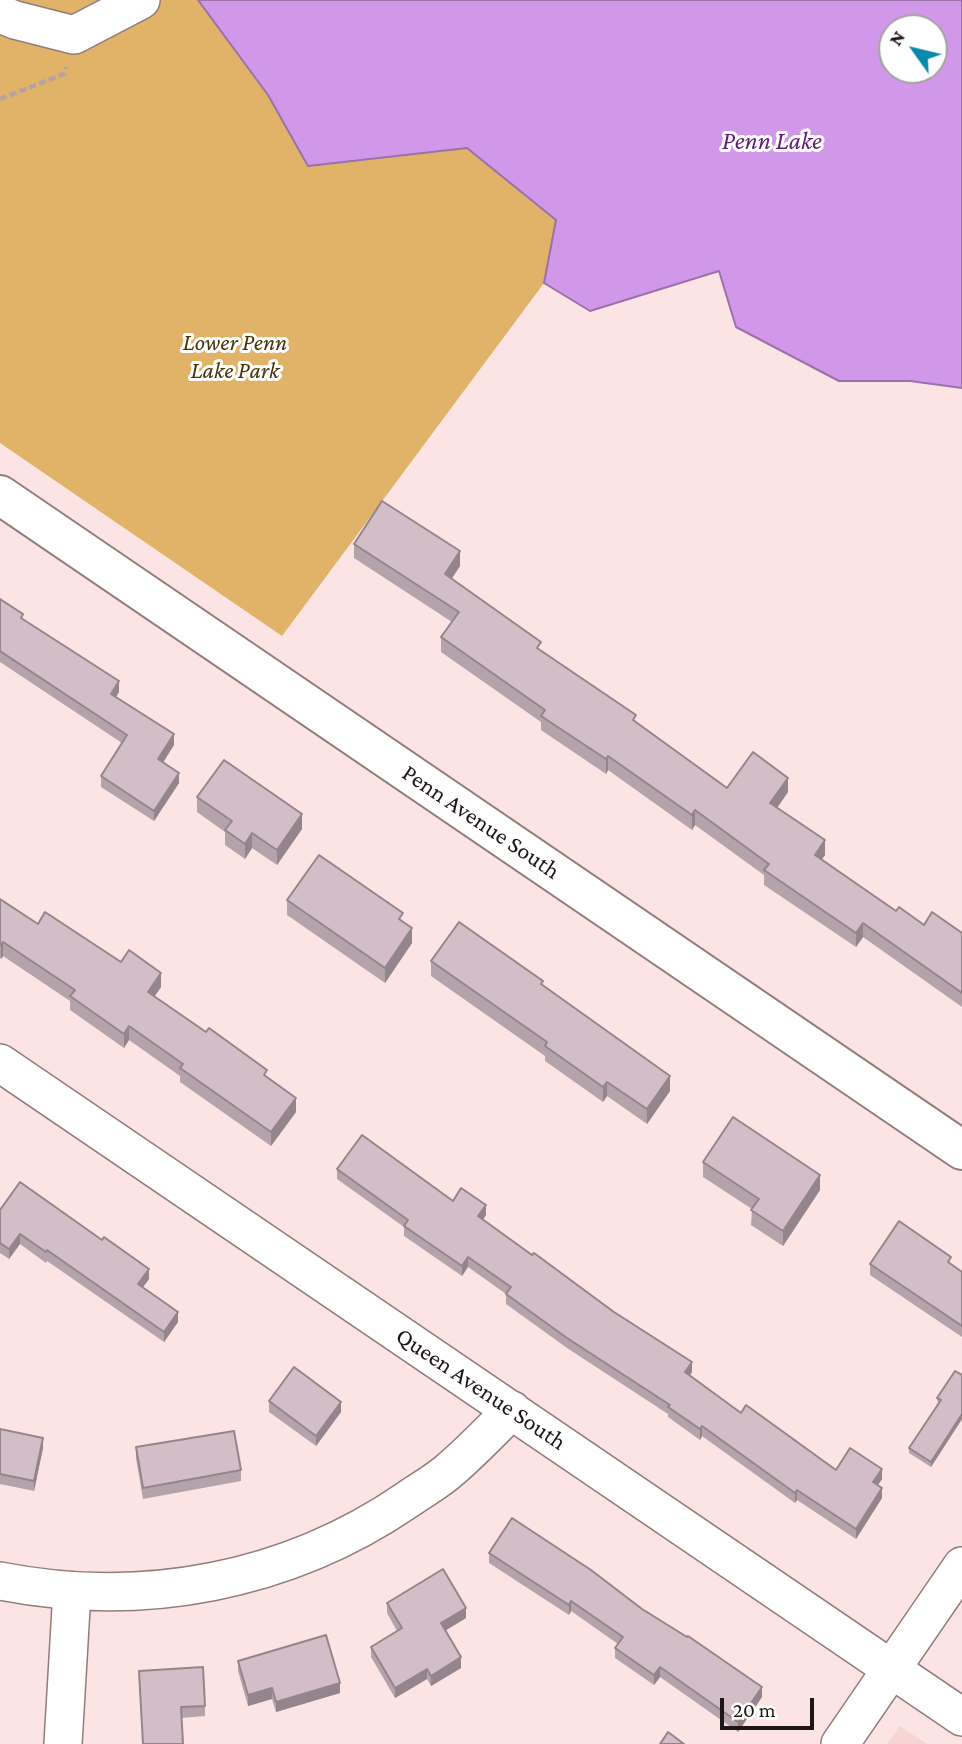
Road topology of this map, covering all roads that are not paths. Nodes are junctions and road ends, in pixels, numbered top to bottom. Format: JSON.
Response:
{"nodes":[{"id":1,"x":141,"y":0,"type":"edge"},
{"id":2,"x":0,"y":14,"type":"edge"},
{"id":3,"x":0,"y":495,"type":"edge"},
{"id":4,"x":0,"y":1063,"type":"edge"},
{"id":5,"x":962,"y":1150,"type":"edge"},
{"id":6,"x":512,"y":1410,"type":"junction"},
{"id":7,"x":962,"y":1566,"type":"edge"},
{"id":8,"x":0,"y":1581,"type":"edge"},
{"id":9,"x":72,"y":1591,"type":"junction"},
{"id":10,"x":891,"y":1669,"type":"junction"},
{"id":11,"x":962,"y":1717,"type":"edge"},
{"id":12,"x":63,"y":1744,"type":"edge"},
{"id":13,"x":840,"y":1744,"type":"edge"}],
"edges":[{"from":1,"to":2,"type":"street"},
{"from":3,"to":5,"type":"main road","name":"Penn Avenue South"},
{"from":4,"to":6,"type":"street","name":"Queen Avenue South"},
{"from":6,"to":9,"type":"street"},
{"from":6,"to":10,"type":"street","name":"Queen Avenue South"},
{"from":7,"to":10,"type":"street"},
{"from":8,"to":9,"type":"street"},
{"from":9,"to":12,"type":"street"},
{"from":10,"to":11,"type":"street","name":"Queen Avenue South"},
{"from":10,"to":13,"type":"street"}]}
